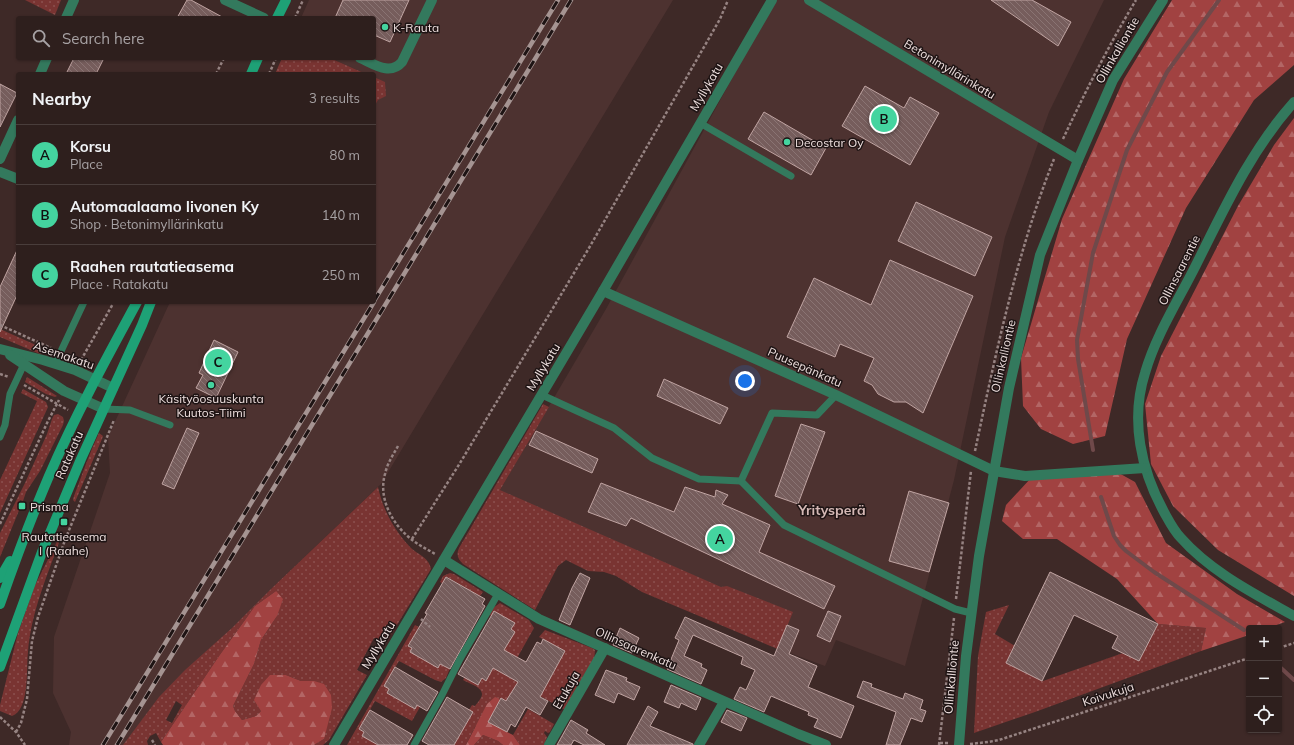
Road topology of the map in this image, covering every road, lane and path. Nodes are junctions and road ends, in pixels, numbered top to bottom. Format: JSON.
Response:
{"nodes":[{"id":1,"x":74,"y":0,"type":"edge"},
{"id":2,"x":225,"y":0,"type":"edge"},
{"id":3,"x":286,"y":0,"type":"edge"},
{"id":4,"x":303,"y":0,"type":"edge"},
{"id":5,"x":432,"y":0,"type":"edge"},
{"id":6,"x":728,"y":0,"type":"edge"},
{"id":7,"x":772,"y":0,"type":"edge"},
{"id":8,"x":808,"y":0,"type":"edge"},
{"id":9,"x":1163,"y":0,"type":"edge"},
{"id":10,"x":67,"y":16,"type":"edge"},
{"id":11,"x":260,"y":16,"type":"edge"},
{"id":12,"x":278,"y":16,"type":"edge"},
{"id":13,"x":296,"y":16,"type":"edge"},
{"id":14,"x":46,"y":60,"type":"edge"},
{"id":15,"x":223,"y":60,"type":"edge"},
{"id":16,"x":257,"y":60,"type":"edge"},
{"id":17,"x":275,"y":60,"type":"edge"},
{"id":18,"x":365,"y":60,"type":"edge"},
{"id":19,"x":41,"y":72,"type":"edge"},
{"id":20,"x":217,"y":72,"type":"edge"},
{"id":21,"x":252,"y":72,"type":"edge"},
{"id":22,"x":270,"y":72,"type":"edge"},
{"id":23,"x":1294,"y":102,"type":"edge"},
{"id":24,"x":700,"y":123,"type":"junction"},
{"id":25,"x":16,"y":124,"type":"edge"},
{"id":26,"x":0,"y":159,"type":"edge"},
{"id":27,"x":1078,"y":160,"type":"junction"},
{"id":28,"x":0,"y":172,"type":"edge"},
{"id":29,"x":791,"y":176,"type":"dead end"},
{"id":30,"x":16,"y":178,"type":"edge"},
{"id":31,"x":603,"y":291,"type":"junction"},
{"id":32,"x":83,"y":304,"type":"edge"},
{"id":33,"x":113,"y":304,"type":"edge"},
{"id":34,"x":136,"y":304,"type":"edge"},
{"id":35,"x":150,"y":304,"type":"edge"},
{"id":36,"x":3,"y":350,"type":"edge"},
{"id":37,"x":24,"y":364,"type":"junction"},
{"id":38,"x":55,"y":364,"type":"junction"},
{"id":39,"x":75,"y":370,"type":"junction"},
{"id":40,"x":0,"y":374,"type":"edge"},
{"id":41,"x":95,"y":380,"type":"junction"},
{"id":42,"x":16,"y":381,"type":"junction"},
{"id":43,"x":113,"y":388,"type":"junction"},
{"id":44,"x":64,"y":391,"type":"junction"},
{"id":45,"x":542,"y":395,"type":"junction"},
{"id":46,"x":836,"y":395,"type":"junction"},
{"id":47,"x":84,"y":401,"type":"junction"},
{"id":48,"x":56,"y":404,"type":"junction"},
{"id":49,"x":104,"y":409,"type":"junction"},
{"id":50,"x":117,"y":410,"type":"junction"},
{"id":51,"x":78,"y":415,"type":"junction"},
{"id":52,"x":98,"y":423,"type":"junction"},
{"id":53,"x":170,"y":425,"type":"dead end"},
{"id":54,"x":111,"y":429,"type":"junction"},
{"id":55,"x":0,"y":438,"type":"edge"},
{"id":56,"x":398,"y":446,"type":"dead end"},
{"id":57,"x":1145,"y":468,"type":"junction"},
{"id":58,"x":994,"y":471,"type":"junction"},
{"id":59,"x":741,"y":482,"type":"junction"},
{"id":60,"x":0,"y":524,"type":"edge"},
{"id":61,"x":28,"y":528,"type":"junction"},
{"id":62,"x":412,"y":539,"type":"junction"},
{"id":63,"x":444,"y":560,"type":"junction"},
{"id":64,"x":0,"y":578,"type":"edge"},
{"id":65,"x":498,"y":594,"type":"junction"},
{"id":66,"x":0,"y":604,"type":"edge"},
{"id":67,"x":971,"y":613,"type":"junction"},
{"id":68,"x":1294,"y":616,"type":"edge"},
{"id":69,"x":1294,"y":643,"type":"edge"},
{"id":70,"x":1282,"y":647,"type":"edge"},
{"id":71,"x":605,"y":648,"type":"junction"},
{"id":72,"x":1246,"y":659,"type":"edge"},
{"id":73,"x":0,"y":667,"type":"edge"},
{"id":74,"x":724,"y":702,"type":"junction"},
{"id":75,"x":0,"y":717,"type":"edge"},
{"id":76,"x":16,"y":732,"type":"junction"},
{"id":77,"x":152,"y":740,"type":"dead end"},
{"id":78,"x":23,"y":744,"type":"edge"},
{"id":79,"x":972,"y":744,"type":"dead end"},
{"id":80,"x":155,"y":745,"type":"edge"},
{"id":81,"x":334,"y":745,"type":"edge"},
{"id":82,"x":414,"y":745,"type":"edge"},
{"id":83,"x":549,"y":745,"type":"edge"},
{"id":84,"x":699,"y":745,"type":"edge"},
{"id":85,"x":826,"y":745,"type":"edge"},
{"id":86,"x":959,"y":745,"type":"edge"}],
"edges":[{"from":1,"to":10,"type":"street"},
{"from":2,"to":11,"type":"street"},
{"from":3,"to":12,"type":"main road"},
{"from":4,"to":13,"type":"path"},
{"from":5,"to":18,"type":"street"},
{"from":6,"to":62,"type":"path"},
{"from":7,"to":24,"type":"street","name":"Myllykatu"},
{"from":8,"to":27,"type":"street","name":"Betonimyllärinkatu"},
{"from":9,"to":27,"type":"street","name":"Ollinkalliontie"},
{"from":14,"to":19,"type":"street"},
{"from":15,"to":20,"type":"path"},
{"from":16,"to":21,"type":"main road"},
{"from":17,"to":22,"type":"path"},
{"from":23,"to":57,"type":"street","name":"Ollinsaarentie"},
{"from":24,"to":29,"type":"lane"},
{"from":24,"to":31,"type":"street","name":"Myllykatu"},
{"from":25,"to":26,"type":"street"},
{"from":27,"to":58,"type":"street","name":"Ollinkalliontie"},
{"from":28,"to":30,"type":"street"},
{"from":31,"to":45,"type":"street","name":"Myllykatu"},
{"from":31,"to":46,"type":"street","name":"Puusepänkatu"},
{"from":32,"to":38,"type":"lane"},
{"from":33,"to":39,"type":"path"},
{"from":34,"to":41,"type":"main road","name":"Ratakatu"},
{"from":35,"to":43,"type":"main road","name":"Ratakatu"},
{"from":36,"to":37,"type":"street","name":"Asemakatu"},
{"from":36,"to":38,"type":"street","name":"Asemakatu"},
{"from":37,"to":42,"type":"lane"},
{"from":37,"to":44,"type":"street","name":"Asemakatu"},
{"from":38,"to":39,"type":"street","name":"Asemakatu"},
{"from":39,"to":41,"type":"street","name":"Asemakatu"},
{"from":40,"to":42,"type":"path"},
{"from":41,"to":43,"type":"street","name":"Asemakatu"},
{"from":41,"to":47,"type":"main road","name":"Ratakatu"},
{"from":42,"to":48,"type":"path"},
{"from":42,"to":55,"type":"lane"},
{"from":43,"to":49,"type":"main road","name":"Ratakatu"},
{"from":44,"to":47,"type":"street","name":"Asemakatu"},
{"from":44,"to":48,"type":"path"},
{"from":45,"to":59,"type":"lane"},
{"from":45,"to":63,"type":"street","name":"Myllykatu"},
{"from":46,"to":58,"type":"street","name":"Puusepänkatu"},
{"from":46,"to":59,"type":"lane"},
{"from":47,"to":49,"type":"street","name":"Asemakatu"},
{"from":47,"to":51,"type":"main road","name":"Ratakatu"},
{"from":48,"to":51,"type":"path"},
{"from":48,"to":60,"type":"path"},
{"from":49,"to":50,"type":"lane"},
{"from":49,"to":52,"type":"main road","name":"Ratakatu"},
{"from":50,"to":53,"type":"lane"},
{"from":50,"to":54,"type":"path"},
{"from":51,"to":61,"type":"main road","name":"Ratakatu"},
{"from":52,"to":54,"type":"path"},
{"from":52,"to":73,"type":"main road","name":"Ratakatu"},
{"from":54,"to":76,"type":"path"},
{"from":56,"to":62,"type":"path"},
{"from":57,"to":58,"type":"street"},
{"from":57,"to":68,"type":"street","name":"Ollinsaarentie"},
{"from":58,"to":67,"type":"street","name":"Ollinkalliontie"},
{"from":59,"to":67,"type":"lane"},
{"from":61,"to":64,"type":"main road"},
{"from":61,"to":66,"type":"main road","name":"Ratakatu"},
{"from":62,"to":63,"type":"path"},
{"from":63,"to":65,"type":"street","name":"Ollinsaarenkatu"},
{"from":63,"to":81,"type":"street","name":"Myllykatu"},
{"from":65,"to":71,"type":"street","name":"Ollinsaarenkatu"},
{"from":65,"to":82,"type":"lane"},
{"from":67,"to":86,"type":"street","name":"Ollinkalliontie"},
{"from":69,"to":70,"type":"path"},
{"from":71,"to":74,"type":"street","name":"Ollinsaarenkatu"},
{"from":71,"to":83,"type":"street","name":"Etukuja"},
{"from":72,"to":79,"type":"path","name":"Koivukuja"},
{"from":74,"to":84,"type":"street"},
{"from":74,"to":85,"type":"street","name":"Ollinsaarenkatu"},
{"from":75,"to":76,"type":"path"},
{"from":76,"to":78,"type":"path"},
{"from":77,"to":80,"type":"path"}]}
